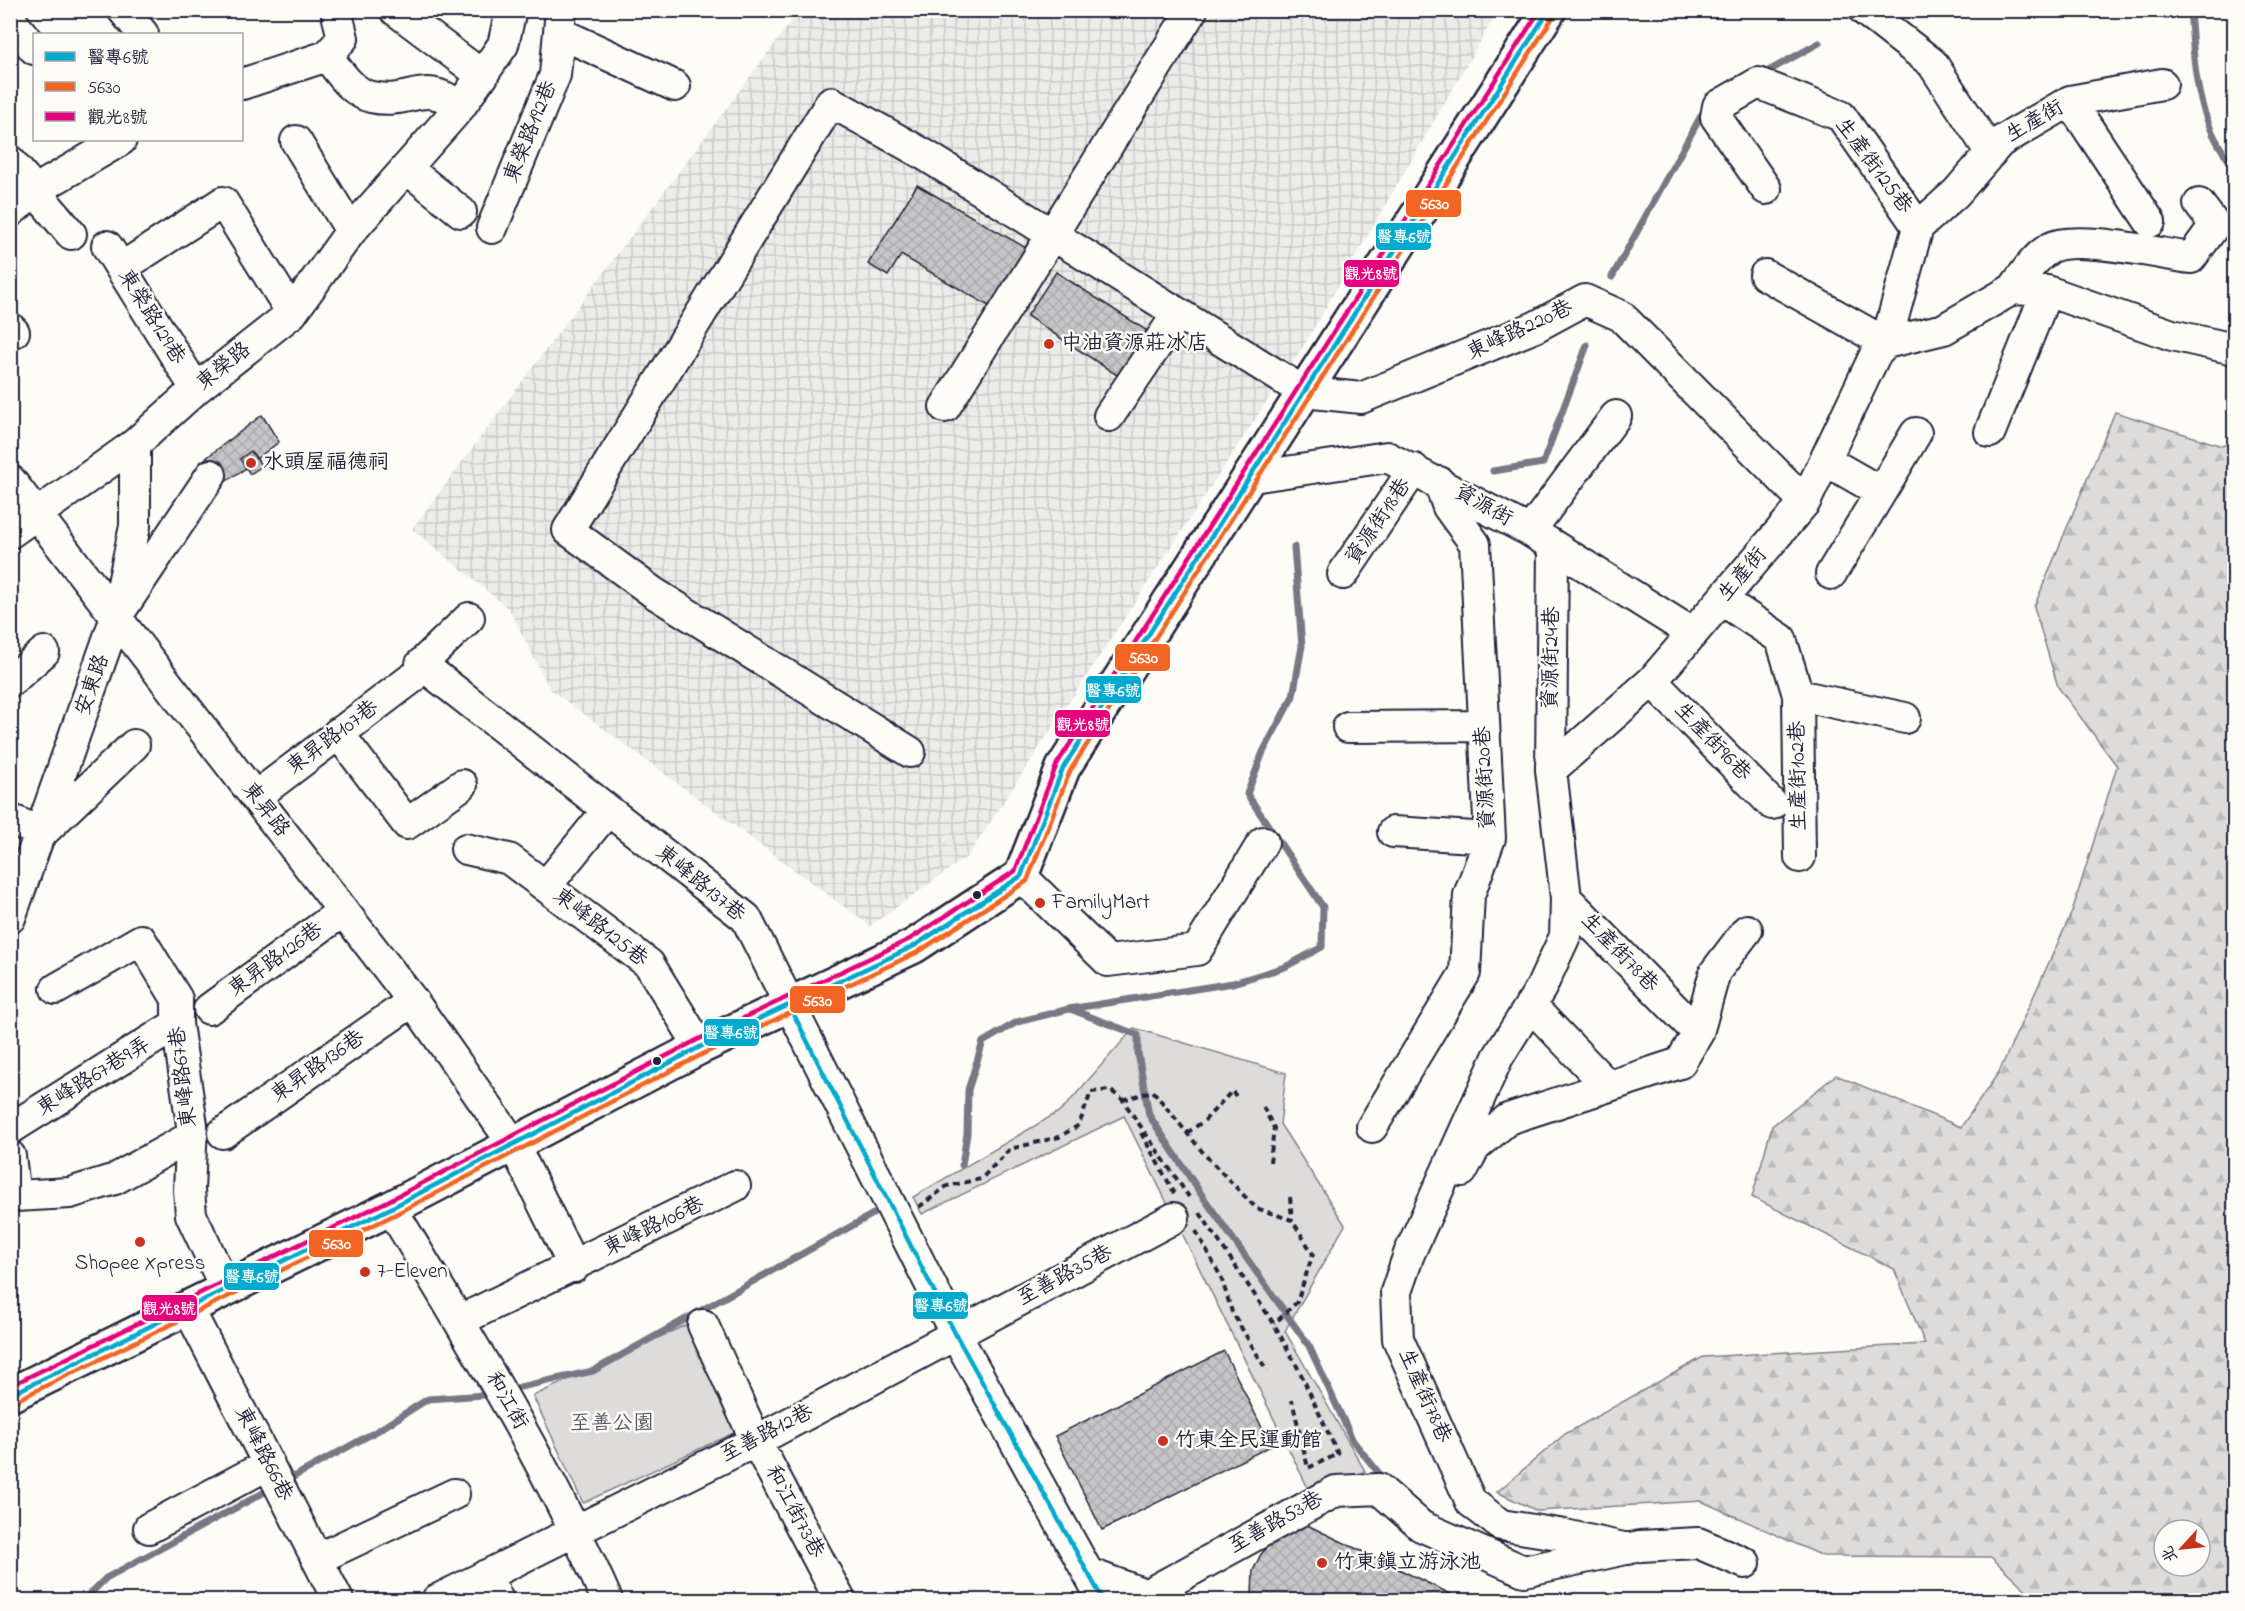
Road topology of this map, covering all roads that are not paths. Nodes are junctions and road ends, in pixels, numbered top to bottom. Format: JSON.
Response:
{"nodes":[{"id":1,"x":123,"y":10,"type":"edge"},
{"id":2,"x":336,"y":10,"type":"edge"},
{"id":3,"x":395,"y":10,"type":"edge"},
{"id":4,"x":511,"y":10,"type":"edge"},
{"id":5,"x":1192,"y":10,"type":"edge"},
{"id":6,"x":1549,"y":10,"type":"edge"},
{"id":7,"x":1864,"y":10,"type":"edge"},
{"id":8,"x":10,"y":19,"type":"edge"},
{"id":9,"x":561,"y":22,"type":"edge"},
{"id":10,"x":142,"y":33,"type":"edge"},
{"id":11,"x":33,"y":48,"type":"edge"},
{"id":12,"x":327,"y":56,"type":"junction"},
{"id":13,"x":483,"y":76,"type":"junction"},
{"id":14,"x":243,"y":84,"type":"edge"},
{"id":15,"x":2162,"y":84,"type":"dead end"},
{"id":16,"x":675,"y":86,"type":"dead end"},
{"id":17,"x":2070,"y":101,"type":"junction"},
{"id":18,"x":460,"y":107,"type":"junction"},
{"id":19,"x":113,"y":141,"type":"edge"},
{"id":20,"x":296,"y":141,"type":"dead end"},
{"id":21,"x":1991,"y":153,"type":"junction"},
{"id":22,"x":10,"y":161,"type":"edge"},
{"id":23,"x":406,"y":168,"type":"junction"},
{"id":24,"x":1766,"y":189,"type":"dead end"},
{"id":25,"x":36,"y":190,"type":"junction"},
{"id":26,"x":2199,"y":204,"type":"dead end"},
{"id":27,"x":10,"y":212,"type":"edge"},
{"id":28,"x":460,"y":212,"type":"dead end"},
{"id":29,"x":2150,"y":222,"type":"dead end"},
{"id":30,"x":1917,"y":227,"type":"junction"},
{"id":31,"x":492,"y":228,"type":"dead end"},
{"id":32,"x":351,"y":231,"type":"junction"},
{"id":33,"x":71,"y":234,"type":"dead end"},
{"id":34,"x":1051,"y":235,"type":"junction"},
{"id":35,"x":1766,"y":275,"type":"dead end"},
{"id":36,"x":2013,"y":289,"type":"junction"},
{"id":37,"x":2047,"y":291,"type":"junction"},
{"id":38,"x":292,"y":312,"type":"junction"},
{"id":39,"x":1177,"y":315,"type":"junction"},
{"id":40,"x":1886,"y":343,"type":"junction"},
{"id":41,"x":2235,"y":349,"type":"edge"},
{"id":42,"x":196,"y":388,"type":"junction"},
{"id":43,"x":1304,"y":392,"type":"junction"},
{"id":44,"x":945,"y":407,"type":"dead end"},
{"id":45,"x":1109,"y":416,"type":"dead end"},
{"id":46,"x":1616,"y":416,"type":"dead end"},
{"id":47,"x":1990,"y":432,"type":"dead end"},
{"id":48,"x":1916,"y":434,"type":"dead end"},
{"id":49,"x":135,"y":444,"type":"junction"},
{"id":50,"x":1825,"y":460,"type":"junction"},
{"id":51,"x":211,"y":475,"type":"dead end"},
{"id":52,"x":1426,"y":475,"type":"junction"},
{"id":53,"x":1252,"y":477,"type":"junction"},
{"id":54,"x":10,"y":480,"type":"edge"},
{"id":55,"x":1881,"y":492,"type":"junction"},
{"id":56,"x":1805,"y":502,"type":"junction"},
{"id":57,"x":36,"y":515,"type":"junction"},
{"id":58,"x":10,"y":533,"type":"edge"},
{"id":59,"x":1541,"y":538,"type":"junction"},
{"id":60,"x":1831,"y":573,"type":"dead end"},
{"id":61,"x":1343,"y":574,"type":"dead end"},
{"id":62,"x":1722,"y":600,"type":"junction"},
{"id":63,"x":116,"y":616,"type":"junction"},
{"id":64,"x":469,"y":618,"type":"dead end"},
{"id":65,"x":1692,"y":633,"type":"junction"},
{"id":66,"x":44,"y":652,"type":"dead end"},
{"id":67,"x":416,"y":672,"type":"junction"},
{"id":68,"x":1652,"y":681,"type":"junction"},
{"id":69,"x":10,"y":682,"type":"edge"},
{"id":70,"x":1798,"y":695,"type":"junction"},
{"id":71,"x":1905,"y":718,"type":"dead end"},
{"id":72,"x":1484,"y":726,"type":"junction"},
{"id":73,"x":1348,"y":727,"type":"dead end"},
{"id":74,"x":338,"y":734,"type":"junction"},
{"id":75,"x":134,"y":745,"type":"dead end"},
{"id":76,"x":910,"y":752,"type":"dead end"},
{"id":77,"x":1551,"y":770,"type":"junction"},
{"id":78,"x":462,"y":785,"type":"dead end"},
{"id":79,"x":255,"y":797,"type":"junction"},
{"id":80,"x":1772,"y":804,"type":"dead end"},
{"id":81,"x":607,"y":811,"type":"junction"},
{"id":82,"x":10,"y":819,"type":"edge"},
{"id":83,"x":1393,"y":832,"type":"dead end"},
{"id":84,"x":42,"y":833,"type":"junction"},
{"id":85,"x":1490,"y":838,"type":"junction"},
{"id":86,"x":1263,"y":842,"type":"dead end"},
{"id":87,"x":466,"y":849,"type":"dead end"},
{"id":88,"x":1800,"y":857,"type":"dead end"},
{"id":89,"x":1021,"y":876,"type":"junction"},
{"id":90,"x":546,"y":886,"type":"junction"},
{"id":91,"x":1566,"y":898,"type":"junction"},
{"id":92,"x":343,"y":911,"type":"junction"},
{"id":93,"x":10,"y":918,"type":"edge"},
{"id":94,"x":1747,"y":930,"type":"dead end"},
{"id":95,"x":56,"y":989,"type":"dead end"},
{"id":96,"x":412,"y":1001,"type":"junction"},
{"id":97,"x":789,"y":1005,"type":"junction"},
{"id":98,"x":1530,"y":1005,"type":"junction"},
{"id":99,"x":209,"y":1009,"type":"dead end"},
{"id":100,"x":177,"y":1024,"type":"junction"},
{"id":101,"x":1698,"y":1033,"type":"junction"},
{"id":102,"x":700,"y":1047,"type":"junction"},
{"id":103,"x":1607,"y":1085,"type":"junction"},
{"id":104,"x":1372,"y":1127,"type":"dead end"},
{"id":105,"x":10,"y":1129,"type":"edge"},
{"id":106,"x":223,"y":1132,"type":"dead end"},
{"id":107,"x":192,"y":1136,"type":"junction"},
{"id":108,"x":514,"y":1145,"type":"junction"},
{"id":109,"x":10,"y":1156,"type":"edge"},
{"id":110,"x":735,"y":1186,"type":"dead end"},
{"id":111,"x":1448,"y":1196,"type":"dead end"},
{"id":112,"x":391,"y":1208,"type":"junction"},
{"id":113,"x":1181,"y":1214,"type":"road end"},
{"id":114,"x":574,"y":1267,"type":"junction"},
{"id":115,"x":226,"y":1289,"type":"junction"},
{"id":116,"x":188,"y":1308,"type":"junction"},
{"id":117,"x":459,"y":1321,"type":"junction"},
{"id":118,"x":703,"y":1324,"type":"dead end"},
{"id":119,"x":956,"y":1335,"type":"junction"},
{"id":120,"x":10,"y":1395,"type":"edge"},
{"id":121,"x":756,"y":1441,"type":"junction"},
{"id":122,"x":269,"y":1464,"type":"junction"},
{"id":123,"x":454,"y":1494,"type":"dead end"},
{"id":124,"x":149,"y":1528,"type":"dead end"},
{"id":125,"x":577,"y":1531,"type":"junction"},
{"id":126,"x":1634,"y":1548,"type":"junction"},
{"id":127,"x":317,"y":1559,"type":"junction"},
{"id":128,"x":1745,"y":1563,"type":"dead end"},
{"id":129,"x":1088,"y":1573,"type":"junction"},
{"id":130,"x":492,"y":1588,"type":"edge"},
{"id":131,"x":1154,"y":1597,"type":"edge"},
{"id":132,"x":338,"y":1600,"type":"edge"},
{"id":133,"x":437,"y":1600,"type":"edge"},
{"id":134,"x":607,"y":1600,"type":"edge"},
{"id":135,"x":840,"y":1600,"type":"edge"},
{"id":136,"x":1102,"y":1600,"type":"edge"}],
"edges":[{"from":1,"to":10,"type":"street"},
{"from":2,"to":12,"type":"street"},
{"from":3,"to":13,"type":"street"},
{"from":4,"to":13,"type":"street","name":"東榮路"},
{"from":5,"to":34,"type":"street"},
{"from":6,"to":43,"type":"main road"},
{"from":7,"to":21,"type":"street"},
{"from":8,"to":11,"type":"street"},
{"from":9,"to":16,"type":"street","name":"東榮路192巷"},
{"from":9,"to":31,"type":"street","name":"東榮路192巷"},
{"from":12,"to":14,"type":"street"},
{"from":12,"to":18,"type":"street"},
{"from":13,"to":18,"type":"street","name":"東榮路"},
{"from":15,"to":17,"type":"street","name":"生產街"},
{"from":17,"to":21,"type":"street","name":"生產街"},
{"from":17,"to":29,"type":"street"},
{"from":18,"to":23,"type":"street","name":"東榮路"},
{"from":19,"to":25,"type":"street"},
{"from":20,"to":32,"type":"street"},
{"from":21,"to":30,"type":"street","name":"生產街"},
{"from":22,"to":25,"type":"street"},
{"from":23,"to":28,"type":"street"},
{"from":23,"to":32,"type":"street","name":"東榮路"},
{"from":24,"to":30,"type":"street","name":"生產街125巷"},
{"from":25,"to":27,"type":"street"},
{"from":25,"to":33,"type":"street"},
{"from":26,"to":36,"type":"street"},
{"from":30,"to":40,"type":"street","name":"生產街"},
{"from":32,"to":38,"type":"street","name":"東榮路"},
{"from":34,"to":39,"type":"street"},
{"from":34,"to":44,"type":"street"},
{"from":34,"to":76,"type":"street"},
{"from":35,"to":40,"type":"street"},
{"from":36,"to":37,"type":"street"},
{"from":36,"to":40,"type":"street"},
{"from":37,"to":41,"type":"street"},
{"from":37,"to":47,"type":"street"},
{"from":38,"to":42,"type":"street","name":"東榮路"},
{"from":38,"to":42,"type":"street","name":"東榮路129巷"},
{"from":39,"to":43,"type":"street"},
{"from":39,"to":45,"type":"street"},
{"from":40,"to":50,"type":"street","name":"生產街"},
{"from":42,"to":49,"type":"street","name":"東榮路"},
{"from":43,"to":53,"type":"main road"},
{"from":43,"to":56,"type":"street","name":"東峰路220巷"},
{"from":46,"to":59,"type":"street"},
{"from":48,"to":55,"type":"street"},
{"from":49,"to":57,"type":"street","name":"東榮路"},
{"from":49,"to":63,"type":"street","name":"安東路"},
{"from":50,"to":55,"type":"street"},
{"from":50,"to":56,"type":"street","name":"生產街"},
{"from":51,"to":63,"type":"street"},
{"from":52,"to":53,"type":"street","name":"資源街"},
{"from":52,"to":59,"type":"street","name":"資源街"},
{"from":52,"to":61,"type":"street","name":"資源街18巷"},
{"from":52,"to":72,"type":"street","name":"資源街20巷"},
{"from":53,"to":89,"type":"main road"},
{"from":54,"to":57,"type":"street","name":"東昇路"},
{"from":55,"to":60,"type":"street"},
{"from":56,"to":62,"type":"street","name":"生產街"},
{"from":57,"to":58,"type":"street","name":"東榮路"},
{"from":57,"to":63,"type":"street","name":"東昇路"},
{"from":59,"to":65,"type":"street","name":"資源街"},
{"from":59,"to":77,"type":"street","name":"資源街24巷"},
{"from":62,"to":65,"type":"street","name":"生產街"},
{"from":62,"to":70,"type":"street","name":"生產街102巷"},
{"from":63,"to":79,"type":"street","name":"東昇路"},
{"from":63,"to":84,"type":"street","name":"安東路"},
{"from":64,"to":67,"type":"street","name":"東昇路107巷"},
{"from":65,"to":68,"type":"street","name":"生產街"},
{"from":66,"to":69,"type":"street"},
{"from":67,"to":74,"type":"street","name":"東昇路107巷"},
{"from":67,"to":81,"type":"street","name":"東峰路137巷"},
{"from":68,"to":77,"type":"street","name":"生產街"},
{"from":68,"to":80,"type":"street","name":"生產街96巷"},
{"from":70,"to":71,"type":"street","name":"生產街102巷"},
{"from":70,"to":88,"type":"street","name":"生產街102巷"},
{"from":72,"to":73,"type":"street"},
{"from":72,"to":85,"type":"street","name":"資源街20巷"},
{"from":74,"to":78,"type":"street"},
{"from":74,"to":79,"type":"street","name":"東昇路107巷"},
{"from":75,"to":84,"type":"street"},
{"from":77,"to":91,"type":"street","name":"生產街78巷"},
{"from":79,"to":92,"type":"street","name":"東昇路"},
{"from":81,"to":90,"type":"street"},
{"from":81,"to":97,"type":"street","name":"東峰路137巷"},
{"from":82,"to":84,"type":"street"},
{"from":83,"to":85,"type":"street"},
{"from":84,"to":93,"type":"street","name":"安東路"},
{"from":85,"to":104,"type":"street","name":"資源街20巷"},
{"from":86,"to":89,"type":"street"},
{"from":87,"to":90,"type":"street","name":"東峰路125巷"},
{"from":89,"to":97,"type":"main road"},
{"from":90,"to":102,"type":"street","name":"東峰路125巷"},
{"from":91,"to":98,"type":"street","name":"生產街78巷"},
{"from":91,"to":101,"type":"street","name":"生產街78巷"},
{"from":92,"to":96,"type":"street","name":"東昇路"},
{"from":92,"to":99,"type":"street","name":"東昇路126巷"},
{"from":94,"to":101,"type":"street"},
{"from":95,"to":100,"type":"street","name":"東峰路67巷"},
{"from":96,"to":106,"type":"street","name":"東昇路136巷"},
{"from":96,"to":108,"type":"street","name":"東昇路"},
{"from":97,"to":102,"type":"main road"},
{"from":97,"to":119,"type":"street","name":"東峰路137巷"},
{"from":98,"to":103,"type":"street"},
{"from":98,"to":126,"type":"street","name":"生產街78巷"},
{"from":100,"to":105,"type":"street","name":"東峰路67巷9弄"},
{"from":100,"to":107,"type":"street","name":"東峰路67巷"},
{"from":101,"to":103,"type":"street"},
{"from":102,"to":108,"type":"main road"},
{"from":103,"to":111,"type":"street"},
{"from":107,"to":109,"type":"street"},
{"from":107,"to":115,"type":"street","name":"東峰路67巷"},
{"from":108,"to":112,"type":"main road"},
{"from":108,"to":114,"type":"street"},
{"from":110,"to":114,"type":"street","name":"東峰路106巷"},
{"from":112,"to":115,"type":"main road"},
{"from":112,"to":117,"type":"street","name":"和江街"},
{"from":113,"to":119,"type":"street","name":"至善路35巷"},
{"from":114,"to":117,"type":"street","name":"東峰路106巷"},
{"from":115,"to":116,"type":"main road"},
{"from":116,"to":120,"type":"main road"},
{"from":116,"to":122,"type":"street","name":"東峰路66巷"},
{"from":117,"to":125,"type":"street","name":"和江街"},
{"from":118,"to":121,"type":"street","name":"和江街73巷"},
{"from":119,"to":121,"type":"street","name":"至善路12巷"},
{"from":119,"to":129,"type":"street","name":"東峰路137巷"},
{"from":121,"to":125,"type":"street","name":"至善路12巷"},
{"from":121,"to":135,"type":"street","name":"和江街73巷"},
{"from":122,"to":124,"type":"street"},
{"from":122,"to":127,"type":"street","name":"東峰路66巷"},
{"from":123,"to":127,"type":"street"},
{"from":125,"to":130,"type":"street","name":"至善路12巷"},
{"from":125,"to":134,"type":"street","name":"和江街"},
{"from":126,"to":128,"type":"street"},
{"from":126,"to":131,"type":"street","name":"至善路53巷"},
{"from":127,"to":132,"type":"street","name":"東峰路66巷"},
{"from":129,"to":131,"type":"street"},
{"from":129,"to":136,"type":"street","name":"東峰路137巷"},
{"from":130,"to":133,"type":"street","name":"至善路12巷"}]}
